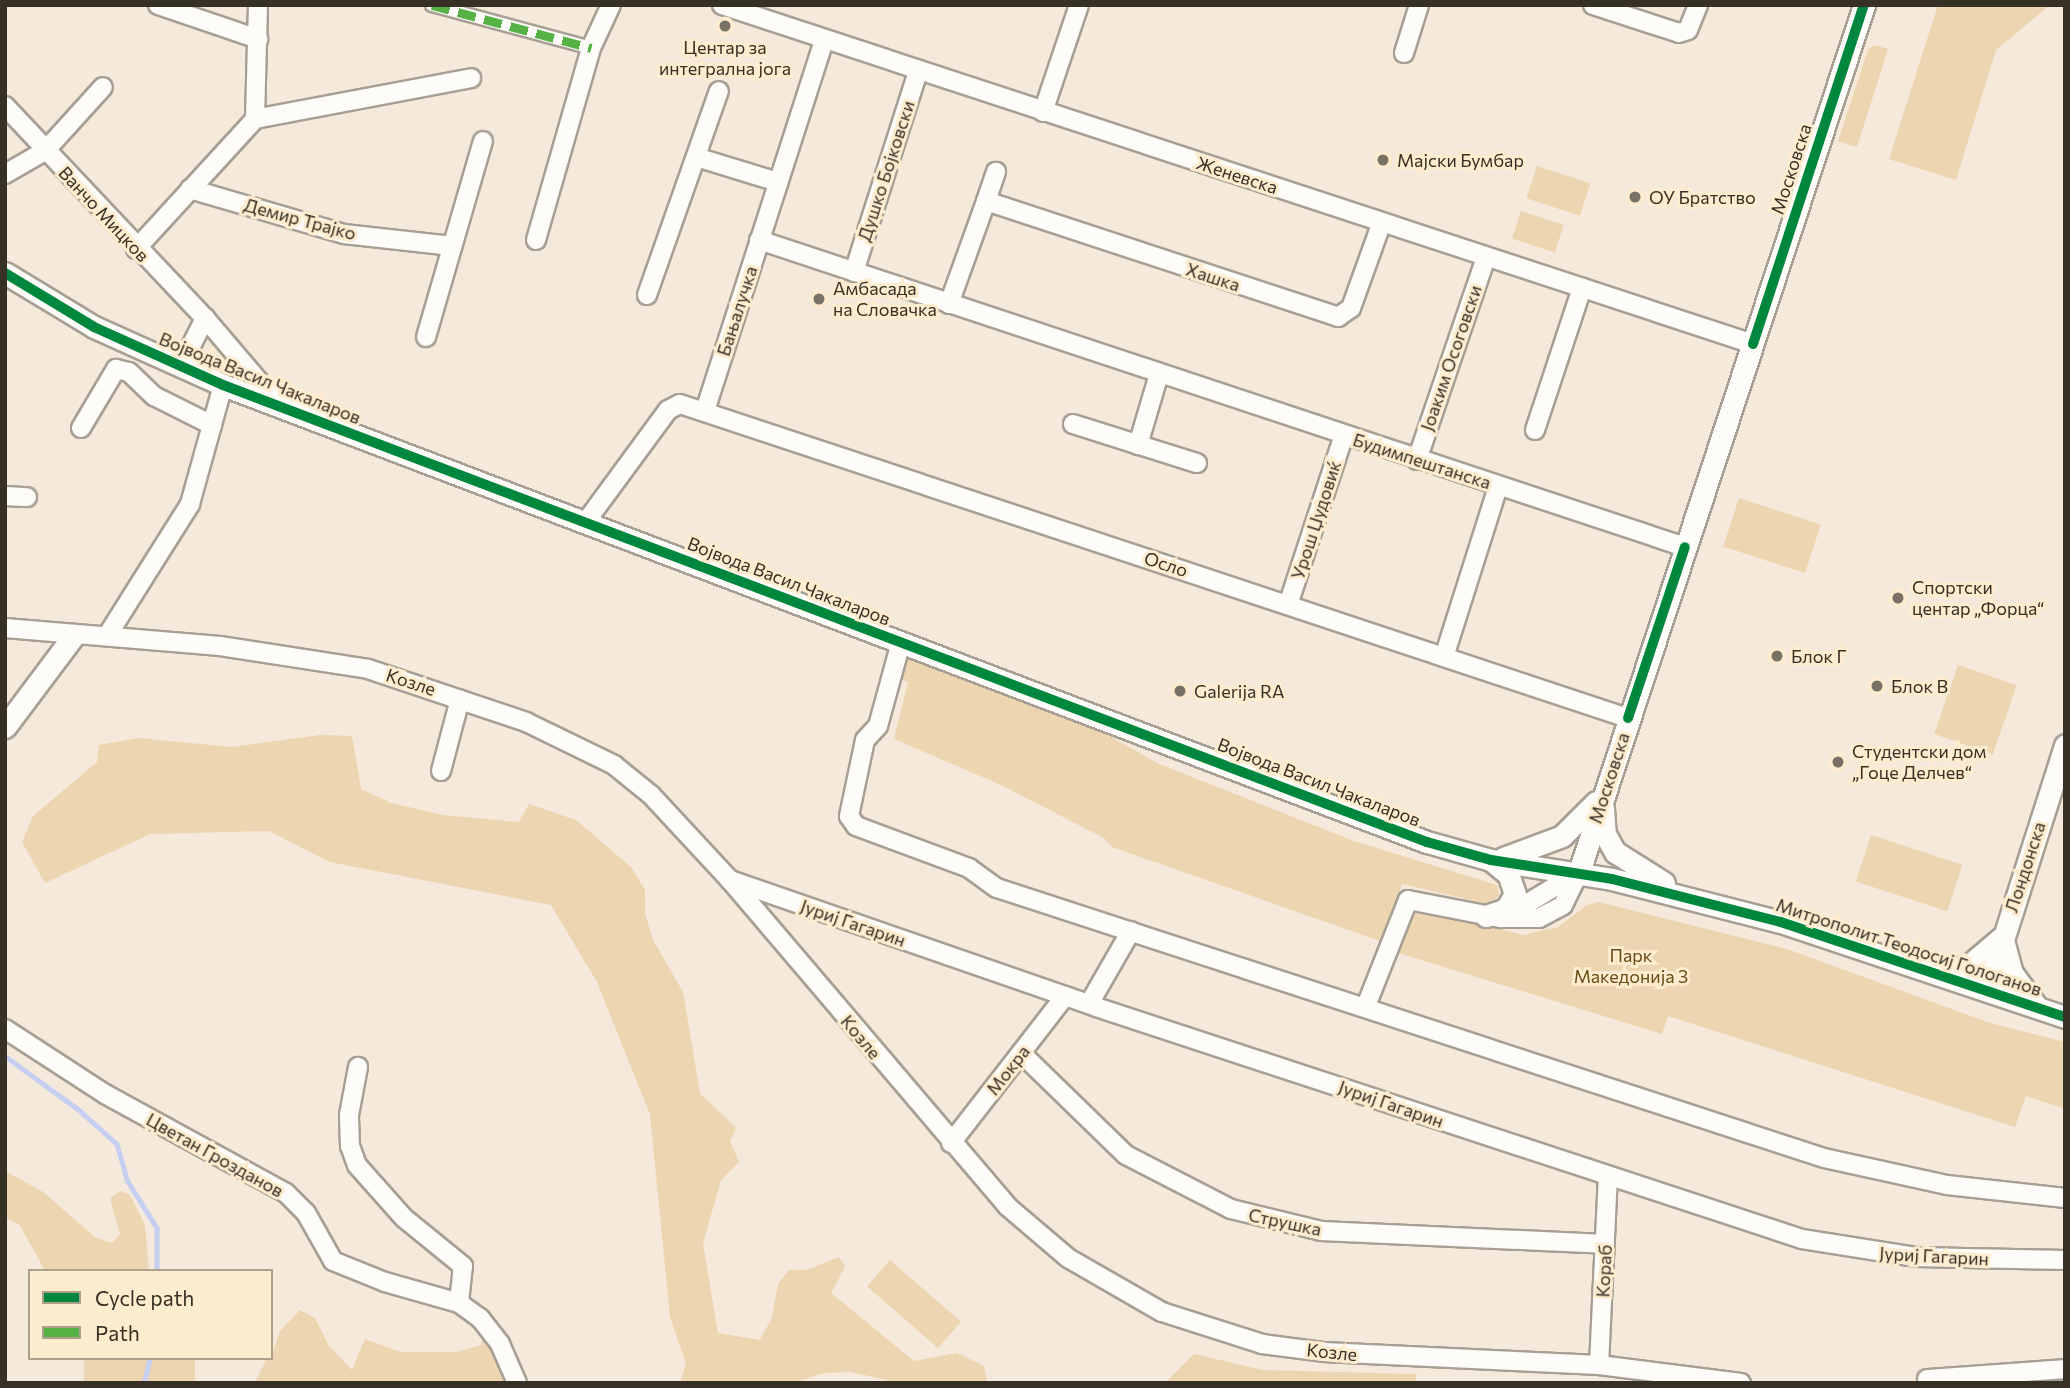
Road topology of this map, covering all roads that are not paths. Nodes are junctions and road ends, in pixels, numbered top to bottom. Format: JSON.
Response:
{"nodes":[{"id":1,"x":158,"y":5,"type":"edge"},
{"id":2,"x":258,"y":5,"type":"edge"},
{"id":3,"x":432,"y":5,"type":"edge"},
{"id":4,"x":611,"y":5,"type":"edge"},
{"id":5,"x":722,"y":5,"type":"edge"},
{"id":6,"x":1079,"y":5,"type":"edge"},
{"id":7,"x":1593,"y":5,"type":"edge"},
{"id":8,"x":1699,"y":5,"type":"edge"},
{"id":9,"x":1864,"y":5,"type":"edge"},
{"id":10,"x":1415,"y":6,"type":"edge"},
{"id":11,"x":258,"y":38,"type":"junction"},
{"id":12,"x":824,"y":40,"type":"junction"},
{"id":13,"x":591,"y":48,"type":"junction"},
{"id":14,"x":1404,"y":53,"type":"dead end"},
{"id":15,"x":918,"y":71,"type":"junction"},
{"id":16,"x":471,"y":78,"type":"dead end"},
{"id":17,"x":103,"y":87,"type":"dead end"},
{"id":18,"x":719,"y":91,"type":"dead end"},
{"id":19,"x":5,"y":106,"type":"edge"},
{"id":20,"x":1044,"y":112,"type":"junction"},
{"id":21,"x":255,"y":120,"type":"junction"},
{"id":22,"x":483,"y":141,"type":"dead end"},
{"id":23,"x":45,"y":151,"type":"junction"},
{"id":24,"x":695,"y":157,"type":"junction"},
{"id":25,"x":996,"y":172,"type":"dead end"},
{"id":26,"x":5,"y":174,"type":"edge"},
{"id":27,"x":778,"y":182,"type":"junction"},
{"id":28,"x":190,"y":190,"type":"junction"},
{"id":29,"x":986,"y":201,"type":"junction"},
{"id":30,"x":1382,"y":222,"type":"junction"},
{"id":31,"x":536,"y":240,"type":"dead end"},
{"id":32,"x":759,"y":240,"type":"junction"},
{"id":33,"x":452,"y":246,"type":"junction"},
{"id":34,"x":136,"y":249,"type":"junction"},
{"id":35,"x":1486,"y":257,"type":"junction"},
{"id":36,"x":854,"y":272,"type":"junction"},
{"id":37,"x":5,"y":273,"type":"edge"},
{"id":38,"x":1583,"y":288,"type":"junction"},
{"id":39,"x":647,"y":295,"type":"dead end"},
{"id":40,"x":949,"y":304,"type":"junction"},
{"id":41,"x":205,"y":318,"type":"junction"},
{"id":42,"x":426,"y":337,"type":"dead end"},
{"id":43,"x":1753,"y":344,"type":"junction"},
{"id":44,"x":181,"y":366,"type":"junction"},
{"id":45,"x":1159,"y":374,"type":"junction"},
{"id":46,"x":223,"y":385,"type":"junction"},
{"id":47,"x":280,"y":406,"type":"junction"},
{"id":48,"x":705,"y":411,"type":"junction"},
{"id":49,"x":1073,"y":424,"type":"dead end"},
{"id":50,"x":212,"y":425,"type":"junction"},
{"id":51,"x":81,"y":428,"type":"dead end"},
{"id":52,"x":1535,"y":430,"type":"dead end"},
{"id":53,"x":1344,"y":435,"type":"junction"},
{"id":54,"x":1138,"y":445,"type":"junction"},
{"id":55,"x":1417,"y":460,"type":"junction"},
{"id":56,"x":1197,"y":463,"type":"dead end"},
{"id":57,"x":1498,"y":487,"type":"junction"},
{"id":58,"x":5,"y":496,"type":"edge"},
{"id":59,"x":27,"y":497,"type":"dead end"},
{"id":60,"x":585,"y":523,"type":"junction"},
{"id":61,"x":1685,"y":547,"type":"junction"},
{"id":62,"x":1287,"y":605,"type":"junction"},
{"id":63,"x":5,"y":628,"type":"edge"},
{"id":64,"x":74,"y":635,"type":"junction"},
{"id":65,"x":107,"y":636,"type":"junction"},
{"id":66,"x":901,"y":642,"type":"junction"},
{"id":67,"x":1444,"y":657,"type":"junction"},
{"id":68,"x":460,"y":699,"type":"junction"},
{"id":69,"x":1628,"y":718,"type":"junction"},
{"id":70,"x":5,"y":727,"type":"edge"},
{"id":71,"x":2065,"y":745,"type":"edge"},
{"id":72,"x":441,"y":771,"type":"dead end"},
{"id":73,"x":1605,"y":789,"type":"junction"},
{"id":74,"x":1491,"y":860,"type":"junction"},
{"id":75,"x":1579,"y":873,"type":"junction"},
{"id":76,"x":730,"y":880,"type":"junction"},
{"id":77,"x":1693,"y":898,"type":"junction"},
{"id":78,"x":1494,"y":917,"type":"junction"},
{"id":79,"x":1131,"y":931,"type":"junction"},
{"id":80,"x":2004,"y":934,"type":"junction"},
{"id":81,"x":1931,"y":970,"type":"junction"},
{"id":82,"x":1987,"y":989,"type":"junction"},
{"id":83,"x":1065,"y":996,"type":"junction"},
{"id":84,"x":1088,"y":1004,"type":"junction"},
{"id":85,"x":1366,"y":1006,"type":"junction"},
{"id":86,"x":2038,"y":1008,"type":"junction"},
{"id":87,"x":2065,"y":1017,"type":"edge"},
{"id":88,"x":5,"y":1029,"type":"edge"},
{"id":89,"x":1021,"y":1052,"type":"junction"},
{"id":90,"x":358,"y":1067,"type":"dead end"},
{"id":91,"x":951,"y":1143,"type":"junction"},
{"id":92,"x":1608,"y":1177,"type":"junction"},
{"id":93,"x":2065,"y":1198,"type":"edge"},
{"id":94,"x":1605,"y":1244,"type":"junction"},
{"id":95,"x":2065,"y":1260,"type":"edge"},
{"id":96,"x":459,"y":1303,"type":"junction"},
{"id":97,"x":1600,"y":1365,"type":"junction"},
{"id":98,"x":2065,"y":1369,"type":"edge"},
{"id":99,"x":1927,"y":1379,"type":"dead end"},
{"id":100,"x":517,"y":1383,"type":"edge"},
{"id":101,"x":1741,"y":1383,"type":"edge"}],
"edges":[{"from":1,"to":11,"type":"street"},
{"from":2,"to":11,"type":"street"},
{"from":3,"to":13,"type":"street"},
{"from":4,"to":13,"type":"street"},
{"from":5,"to":12,"type":"street","name":"Женевска"},
{"from":6,"to":20,"type":"street"},
{"from":7,"to":8,"type":"street"},
{"from":9,"to":43,"type":"street","name":"Московска"},
{"from":10,"to":14,"type":"street"},
{"from":11,"to":21,"type":"street"},
{"from":12,"to":15,"type":"street","name":"Женевска"},
{"from":12,"to":27,"type":"street","name":"Бањалучка"},
{"from":13,"to":31,"type":"street"},
{"from":15,"to":20,"type":"street","name":"Женевска"},
{"from":15,"to":36,"type":"street","name":"Душко Бојковски"},
{"from":16,"to":21,"type":"street"},
{"from":17,"to":23,"type":"street"},
{"from":18,"to":24,"type":"street"},
{"from":19,"to":23,"type":"street","name":"Ванчо Мицков"},
{"from":20,"to":30,"type":"street","name":"Женевска"},
{"from":21,"to":28,"type":"street"},
{"from":22,"to":33,"type":"street"},
{"from":23,"to":26,"type":"street"},
{"from":23,"to":34,"type":"street","name":"Ванчо Мицков"},
{"from":24,"to":27,"type":"street"},
{"from":24,"to":39,"type":"street"},
{"from":25,"to":29,"type":"street"},
{"from":27,"to":32,"type":"street","name":"Бањалучка"},
{"from":28,"to":33,"type":"street","name":"Демир Трајко"},
{"from":28,"to":34,"type":"street"},
{"from":29,"to":30,"type":"street","name":"Хашка"},
{"from":29,"to":40,"type":"street"},
{"from":30,"to":35,"type":"street","name":"Женевска"},
{"from":32,"to":36,"type":"street","name":"Будимпештанска"},
{"from":32,"to":48,"type":"street","name":"Бањалучка"},
{"from":33,"to":42,"type":"street"},
{"from":34,"to":41,"type":"street","name":"Ванчо Мицков"},
{"from":35,"to":38,"type":"street","name":"Женевска"},
{"from":35,"to":55,"type":"street","name":"Јоаким Осоговски"},
{"from":36,"to":40,"type":"street","name":"Будимпештанска"},
{"from":37,"to":44,"type":"street","name":"Војвода Васил Чакаларов"},
{"from":38,"to":43,"type":"street","name":"Женевска"},
{"from":38,"to":52,"type":"street"},
{"from":40,"to":45,"type":"street","name":"Будимпештанска"},
{"from":41,"to":44,"type":"street"},
{"from":41,"to":47,"type":"street","name":"Ванчо Мицков"},
{"from":43,"to":61,"type":"street","name":"Московска"},
{"from":44,"to":46,"type":"street","name":"Војвода Васил Чакаларов"},
{"from":45,"to":53,"type":"street","name":"Будимпештанска"},
{"from":45,"to":54,"type":"street"},
{"from":46,"to":47,"type":"street","name":"Војвода Васил Чакаларов"},
{"from":46,"to":50,"type":"street"},
{"from":47,"to":60,"type":"street","name":"Војвода Васил Чакаларов"},
{"from":48,"to":60,"type":"street"},
{"from":48,"to":62,"type":"street","name":"Осло"},
{"from":49,"to":54,"type":"street"},
{"from":50,"to":51,"type":"street"},
{"from":50,"to":65,"type":"street"},
{"from":53,"to":55,"type":"street","name":"Будимпештанска"},
{"from":53,"to":62,"type":"street","name":"Урош Џудовиќ"},
{"from":54,"to":56,"type":"street"},
{"from":55,"to":57,"type":"street","name":"Будимпештанска"},
{"from":57,"to":61,"type":"street","name":"Будимпештанска"},
{"from":57,"to":67,"type":"street"},
{"from":58,"to":59,"type":"street"},
{"from":60,"to":66,"type":"street","name":"Војвода Васил Чакаларов"},
{"from":61,"to":69,"type":"street","name":"Московска"},
{"from":62,"to":67,"type":"street","name":"Осло"},
{"from":63,"to":64,"type":"street","name":"Козле"},
{"from":64,"to":65,"type":"street","name":"Козле"},
{"from":64,"to":70,"type":"street"},
{"from":65,"to":68,"type":"street","name":"Козле"},
{"from":66,"to":74,"type":"street","name":"Војвода Васил Чакаларов"},
{"from":66,"to":79,"type":"street"},
{"from":67,"to":69,"type":"street","name":"Осло"},
{"from":68,"to":72,"type":"street"},
{"from":68,"to":76,"type":"street","name":"Козле"},
{"from":69,"to":73,"type":"street","name":"Московска"},
{"from":71,"to":80,"type":"street","name":"Лондонска"},
{"from":73,"to":74,"type":"street"},
{"from":73,"to":75,"type":"street","name":"Московска"},
{"from":73,"to":77,"type":"street"},
{"from":74,"to":75,"type":"street","name":"Војвода Васил Чакаларов"},
{"from":74,"to":78,"type":"street"},
{"from":75,"to":77,"type":"street","name":"Митрополит Теодосиј Гологанов"},
{"from":75,"to":78,"type":"street"},
{"from":76,"to":83,"type":"street","name":"Јуриј Гагарин"},
{"from":76,"to":91,"type":"street","name":"Козле"},
{"from":77,"to":81,"type":"street","name":"Митрополит Теодосиј Гологанов"},
{"from":78,"to":85,"type":"street"},
{"from":79,"to":84,"type":"street"},
{"from":79,"to":85,"type":"street"},
{"from":80,"to":81,"type":"street"},
{"from":80,"to":82,"type":"street","name":"Лондонска"},
{"from":80,"to":86,"type":"street"},
{"from":81,"to":82,"type":"street","name":"Митрополит Теодосиј Гологанов"},
{"from":82,"to":86,"type":"street","name":"Митрополит Теодосиј Гологанов"},
{"from":83,"to":84,"type":"street","name":"Јуриј Гагарин"},
{"from":83,"to":89,"type":"street","name":"Мокра"},
{"from":84,"to":92,"type":"street","name":"Јуриј Гагарин"},
{"from":85,"to":93,"type":"street"},
{"from":86,"to":87,"type":"street","name":"Митрополит Теодосиј Гологанов"},
{"from":88,"to":96,"type":"street","name":"Цветан Грозданов"},
{"from":89,"to":91,"type":"street","name":"Мокра"},
{"from":89,"to":94,"type":"street","name":"Струшка"},
{"from":90,"to":96,"type":"street"},
{"from":91,"to":97,"type":"street","name":"Козле"},
{"from":92,"to":94,"type":"street","name":"Кораб"},
{"from":92,"to":95,"type":"street","name":"Јуриј Гагарин"},
{"from":94,"to":97,"type":"street","name":"Кораб"},
{"from":96,"to":100,"type":"street"},
{"from":97,"to":101,"type":"street","name":"Козле"},
{"from":98,"to":99,"type":"street"}]}
